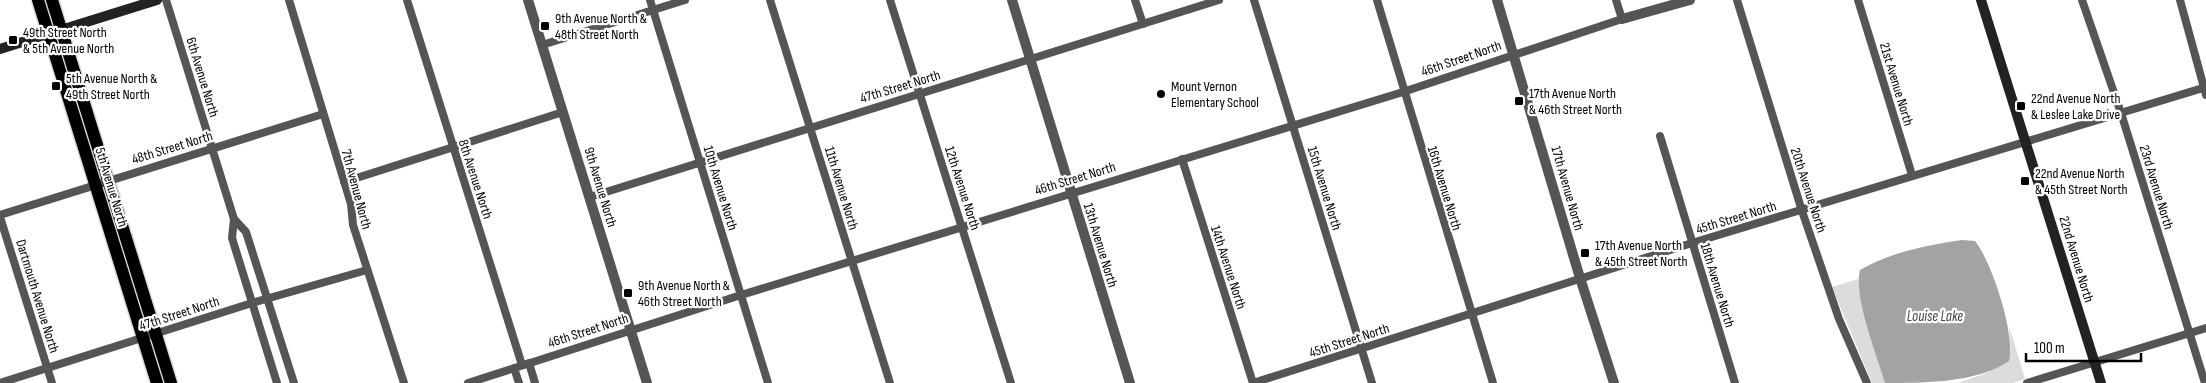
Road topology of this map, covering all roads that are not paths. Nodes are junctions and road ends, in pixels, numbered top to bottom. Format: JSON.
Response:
{"nodes":[{"id":1,"x":38,"y":0,"type":"edge"},
{"id":2,"x":52,"y":0,"type":"edge"},
{"id":3,"x":166,"y":0,"type":"edge"},
{"id":4,"x":289,"y":0,"type":"edge"},
{"id":5,"x":407,"y":0,"type":"edge"},
{"id":6,"x":528,"y":0,"type":"edge"},
{"id":7,"x":650,"y":0,"type":"edge"},
{"id":8,"x":685,"y":0,"type":"edge"},
{"id":9,"x":770,"y":0,"type":"edge"},
{"id":10,"x":890,"y":0,"type":"edge"},
{"id":11,"x":1012,"y":0,"type":"edge"},
{"id":12,"x":1135,"y":0,"type":"edge"},
{"id":13,"x":1219,"y":0,"type":"edge"},
{"id":14,"x":1254,"y":0,"type":"edge"},
{"id":15,"x":1376,"y":0,"type":"edge"},
{"id":16,"x":1497,"y":0,"type":"edge"},
{"id":17,"x":1616,"y":0,"type":"edge"},
{"id":18,"x":1690,"y":0,"type":"edge"},
{"id":19,"x":1737,"y":0,"type":"edge"},
{"id":20,"x":1858,"y":0,"type":"edge"},
{"id":21,"x":1981,"y":0,"type":"edge"},
{"id":22,"x":2082,"y":0,"type":"edge"},
{"id":23,"x":2180,"y":0,"type":"edge"},
{"id":24,"x":151,"y":1,"type":"edge"},
{"id":25,"x":653,"y":10,"type":"junction"},
{"id":26,"x":1622,"y":19,"type":"junction"},
{"id":27,"x":1143,"y":24,"type":"junction"},
{"id":28,"x":61,"y":30,"type":"junction"},
{"id":29,"x":48,"y":34,"type":"junction"},
{"id":30,"x":542,"y":45,"type":"junction"},
{"id":31,"x":0,"y":49,"type":"edge"},
{"id":32,"x":1514,"y":54,"type":"junction"},
{"id":33,"x":1030,"y":60,"type":"junction"},
{"id":34,"x":2205,"y":90,"type":"edge"},
{"id":35,"x":1403,"y":92,"type":"junction"},
{"id":36,"x":919,"y":94,"type":"junction"},
{"id":37,"x":563,"y":112,"type":"junction"},
{"id":38,"x":2121,"y":113,"type":"junction"},
{"id":39,"x":323,"y":114,"type":"junction"},
{"id":40,"x":1292,"y":126,"type":"junction"},
{"id":41,"x":810,"y":128,"type":"junction"},
{"id":42,"x":1660,"y":136,"type":"dead end"},
{"id":43,"x":2026,"y":142,"type":"junction"},
{"id":44,"x":212,"y":148,"type":"junction"},
{"id":45,"x":453,"y":148,"type":"junction"},
{"id":46,"x":1182,"y":159,"type":"junction"},
{"id":47,"x":700,"y":162,"type":"junction"},
{"id":48,"x":1912,"y":176,"type":"junction"},
{"id":49,"x":101,"y":182,"type":"junction"},
{"id":50,"x":344,"y":182,"type":"junction"},
{"id":51,"x":1071,"y":194,"type":"junction"},
{"id":52,"x":590,"y":198,"type":"junction"},
{"id":53,"x":1802,"y":211,"type":"junction"},
{"id":54,"x":0,"y":216,"type":"edge"},
{"id":55,"x":234,"y":219,"type":"junction"},
{"id":56,"x":962,"y":227,"type":"junction"},
{"id":57,"x":1692,"y":243,"type":"junction"},
{"id":58,"x":852,"y":261,"type":"junction"},
{"id":59,"x":367,"y":270,"type":"junction"},
{"id":60,"x":1580,"y":278,"type":"junction"},
{"id":61,"x":741,"y":295,"type":"junction"},
{"id":62,"x":267,"y":299,"type":"junction"},
{"id":63,"x":252,"y":303,"type":"junction"},
{"id":64,"x":1471,"y":314,"type":"junction"},
{"id":65,"x":2206,"y":328,"type":"edge"},
{"id":66,"x":631,"y":331,"type":"junction"},
{"id":67,"x":2190,"y":332,"type":"junction"},
{"id":68,"x":156,"y":334,"type":"junction"},
{"id":69,"x":143,"y":338,"type":"junction"},
{"id":70,"x":1362,"y":349,"type":"junction"},
{"id":71,"x":2094,"y":362,"type":"junction"},
{"id":72,"x":522,"y":365,"type":"junction"},
{"id":73,"x":47,"y":368,"type":"junction"},
{"id":74,"x":0,"y":383,"type":"edge"},
{"id":75,"x":52,"y":383,"type":"edge"},
{"id":76,"x":157,"y":383,"type":"edge"},
{"id":77,"x":171,"y":383,"type":"edge"},
{"id":78,"x":277,"y":383,"type":"edge"},
{"id":79,"x":294,"y":383,"type":"edge"},
{"id":80,"x":404,"y":383,"type":"edge"},
{"id":81,"x":468,"y":383,"type":"edge"},
{"id":82,"x":519,"y":383,"type":"edge"},
{"id":83,"x":535,"y":383,"type":"edge"},
{"id":84,"x":647,"y":383,"type":"edge"},
{"id":85,"x":768,"y":383,"type":"edge"},
{"id":86,"x":890,"y":383,"type":"edge"},
{"id":87,"x":1011,"y":383,"type":"edge"},
{"id":88,"x":1130,"y":383,"type":"edge"},
{"id":89,"x":1253,"y":383,"type":"edge"},
{"id":90,"x":1372,"y":383,"type":"edge"},
{"id":91,"x":1493,"y":383,"type":"edge"},
{"id":92,"x":1614,"y":383,"type":"edge"},
{"id":93,"x":1735,"y":383,"type":"edge"},
{"id":94,"x":1867,"y":383,"type":"edge"},
{"id":95,"x":2027,"y":383,"type":"edge"},
{"id":96,"x":2101,"y":383,"type":"edge"},
{"id":97,"x":2205,"y":383,"type":"edge"}],
"edges":[{"from":1,"to":29,"type":"main road","name":"5th Avenue North"},
{"from":2,"to":28,"type":"main road","name":"5th Avenue North"},
{"from":3,"to":44,"type":"street","name":"6th Avenue North"},
{"from":4,"to":39,"type":"street","name":"7th Avenue North"},
{"from":5,"to":45,"type":"street","name":"8th Avenue North"},
{"from":6,"to":30,"type":"street","name":"9th Avenue North"},
{"from":7,"to":25,"type":"street","name":"10th Avenue North"},
{"from":8,"to":25,"type":"street"},
{"from":9,"to":41,"type":"street","name":"11th Avenue North"},
{"from":10,"to":36,"type":"street","name":"12th Avenue North"},
{"from":11,"to":33,"type":"street","name":"13th Avenue North"},
{"from":12,"to":27,"type":"street"},
{"from":13,"to":27,"type":"street","name":"47th Street North"},
{"from":14,"to":40,"type":"street","name":"15th Avenue North"},
{"from":15,"to":35,"type":"street","name":"16th Avenue North"},
{"from":16,"to":32,"type":"street","name":"17th Avenue North"},
{"from":17,"to":26,"type":"street"},
{"from":18,"to":26,"type":"street","name":"46th Street North"},
{"from":19,"to":53,"type":"street","name":"20th Avenue North"},
{"from":20,"to":48,"type":"street","name":"21st Avenue North"},
{"from":21,"to":43,"type":"main road","name":"22nd Avenue North"},
{"from":22,"to":38,"type":"street","name":"23rd Avenue North"},
{"from":23,"to":34,"type":"street"},
{"from":24,"to":28,"type":"main road"},
{"from":25,"to":30,"type":"street"},
{"from":25,"to":47,"type":"street","name":"10th Avenue North"},
{"from":26,"to":32,"type":"street","name":"46th Street North"},
{"from":27,"to":33,"type":"street","name":"47th Street North"},
{"from":28,"to":29,"type":"main road"},
{"from":28,"to":49,"type":"main road","name":"5th Avenue North"},
{"from":29,"to":31,"type":"main road"},
{"from":29,"to":49,"type":"main road","name":"5th Avenue North"},
{"from":30,"to":37,"type":"street","name":"9th Avenue North"},
{"from":32,"to":35,"type":"street","name":"46th Street North"},
{"from":32,"to":60,"type":"street","name":"17th Avenue North"},
{"from":33,"to":36,"type":"street","name":"47th Street North"},
{"from":33,"to":51,"type":"street","name":"13th Avenue North"},
{"from":34,"to":38,"type":"street","name":"45th Street North"},
{"from":35,"to":40,"type":"street","name":"46th Street North"},
{"from":35,"to":64,"type":"street","name":"16th Avenue North"},
{"from":36,"to":41,"type":"street","name":"47th Street North"},
{"from":36,"to":56,"type":"street","name":"12th Avenue North"},
{"from":37,"to":45,"type":"street"},
{"from":37,"to":52,"type":"street","name":"9th Avenue North"},
{"from":38,"to":43,"type":"street","name":"45th Street North"},
{"from":38,"to":67,"type":"street","name":"23rd Avenue North"},
{"from":39,"to":44,"type":"street","name":"48th Street North"},
{"from":39,"to":50,"type":"street","name":"7th Avenue North"},
{"from":40,"to":46,"type":"street","name":"46th Street North"},
{"from":40,"to":70,"type":"street","name":"15th Avenue North"},
{"from":41,"to":47,"type":"street","name":"47th Street North"},
{"from":41,"to":58,"type":"street","name":"11th Avenue North"},
{"from":42,"to":57,"type":"street","name":"18th Avenue North"},
{"from":43,"to":48,"type":"street","name":"45th Street North"},
{"from":43,"to":71,"type":"main road","name":"22nd Avenue North"},
{"from":44,"to":49,"type":"street","name":"48th Street North"},
{"from":44,"to":55,"type":"street","name":"6th Avenue North"},
{"from":45,"to":50,"type":"street"},
{"from":45,"to":72,"type":"street","name":"8th Avenue North"},
{"from":46,"to":51,"type":"street","name":"46th Street North"},
{"from":46,"to":89,"type":"street","name":"14th Avenue North"},
{"from":47,"to":52,"type":"street","name":"47th Street North"},
{"from":47,"to":61,"type":"street","name":"10th Avenue North"},
{"from":48,"to":53,"type":"street","name":"45th Street North"},
{"from":49,"to":54,"type":"street","name":"48th Street North"},
{"from":49,"to":68,"type":"main road","name":"5th Avenue North"},
{"from":49,"to":69,"type":"main road","name":"5th Avenue North"},
{"from":50,"to":59,"type":"street","name":"7th Avenue North"},
{"from":51,"to":56,"type":"street","name":"46th Street North"},
{"from":51,"to":88,"type":"street","name":"13th Avenue North"},
{"from":52,"to":66,"type":"street","name":"9th Avenue North"},
{"from":53,"to":57,"type":"street","name":"45th Street North"},
{"from":53,"to":94,"type":"street","name":"20th Avenue North"},
{"from":54,"to":73,"type":"street","name":"Dartmouth Avenue North"},
{"from":55,"to":62,"type":"street","name":"6th Avenue North"},
{"from":55,"to":63,"type":"street","name":"6th Avenue North"},
{"from":56,"to":58,"type":"street","name":"46th Street North"},
{"from":56,"to":87,"type":"street","name":"12th Avenue North"},
{"from":57,"to":60,"type":"street","name":"45th Street North"},
{"from":57,"to":93,"type":"street","name":"18th Avenue North"},
{"from":58,"to":61,"type":"street","name":"46th Street North"},
{"from":58,"to":86,"type":"street","name":"11th Avenue North"},
{"from":59,"to":62,"type":"street","name":"47th Street North"},
{"from":59,"to":80,"type":"street","name":"7th Avenue North"},
{"from":60,"to":64,"type":"street","name":"45th Street North"},
{"from":60,"to":92,"type":"street","name":"17th Avenue North"},
{"from":61,"to":66,"type":"street","name":"46th Street North"},
{"from":61,"to":85,"type":"street","name":"10th Avenue North"},
{"from":62,"to":63,"type":"street","name":"47th Street North"},
{"from":62,"to":79,"type":"street","name":"6th Avenue North"},
{"from":63,"to":68,"type":"street","name":"47th Street North"},
{"from":63,"to":78,"type":"street","name":"6th Avenue North"},
{"from":64,"to":70,"type":"street","name":"45th Street North"},
{"from":64,"to":91,"type":"street","name":"16th Avenue North"},
{"from":65,"to":67,"type":"street"},
{"from":66,"to":72,"type":"street","name":"46th Street North"},
{"from":66,"to":84,"type":"street","name":"9th Avenue North"},
{"from":67,"to":71,"type":"street"},
{"from":67,"to":97,"type":"street","name":"23rd Avenue North"},
{"from":68,"to":69,"type":"street","name":"47th Street North"},
{"from":68,"to":77,"type":"main road","name":"5th Avenue North"},
{"from":69,"to":73,"type":"street","name":"47th Street North"},
{"from":69,"to":76,"type":"main road","name":"5th Avenue North"},
{"from":70,"to":89,"type":"street","name":"45th Street North"},
{"from":70,"to":90,"type":"street","name":"15th Avenue North"},
{"from":71,"to":95,"type":"street"},
{"from":71,"to":96,"type":"main road","name":"22nd Avenue North"},
{"from":72,"to":81,"type":"street","name":"46th Street North"},
{"from":72,"to":82,"type":"street","name":"8th Avenue North"},
{"from":72,"to":83,"type":"street","name":"8th Avenue North"},
{"from":73,"to":74,"type":"street","name":"47th Street North"},
{"from":73,"to":75,"type":"street","name":"Dartmouth Avenue North"}]}
